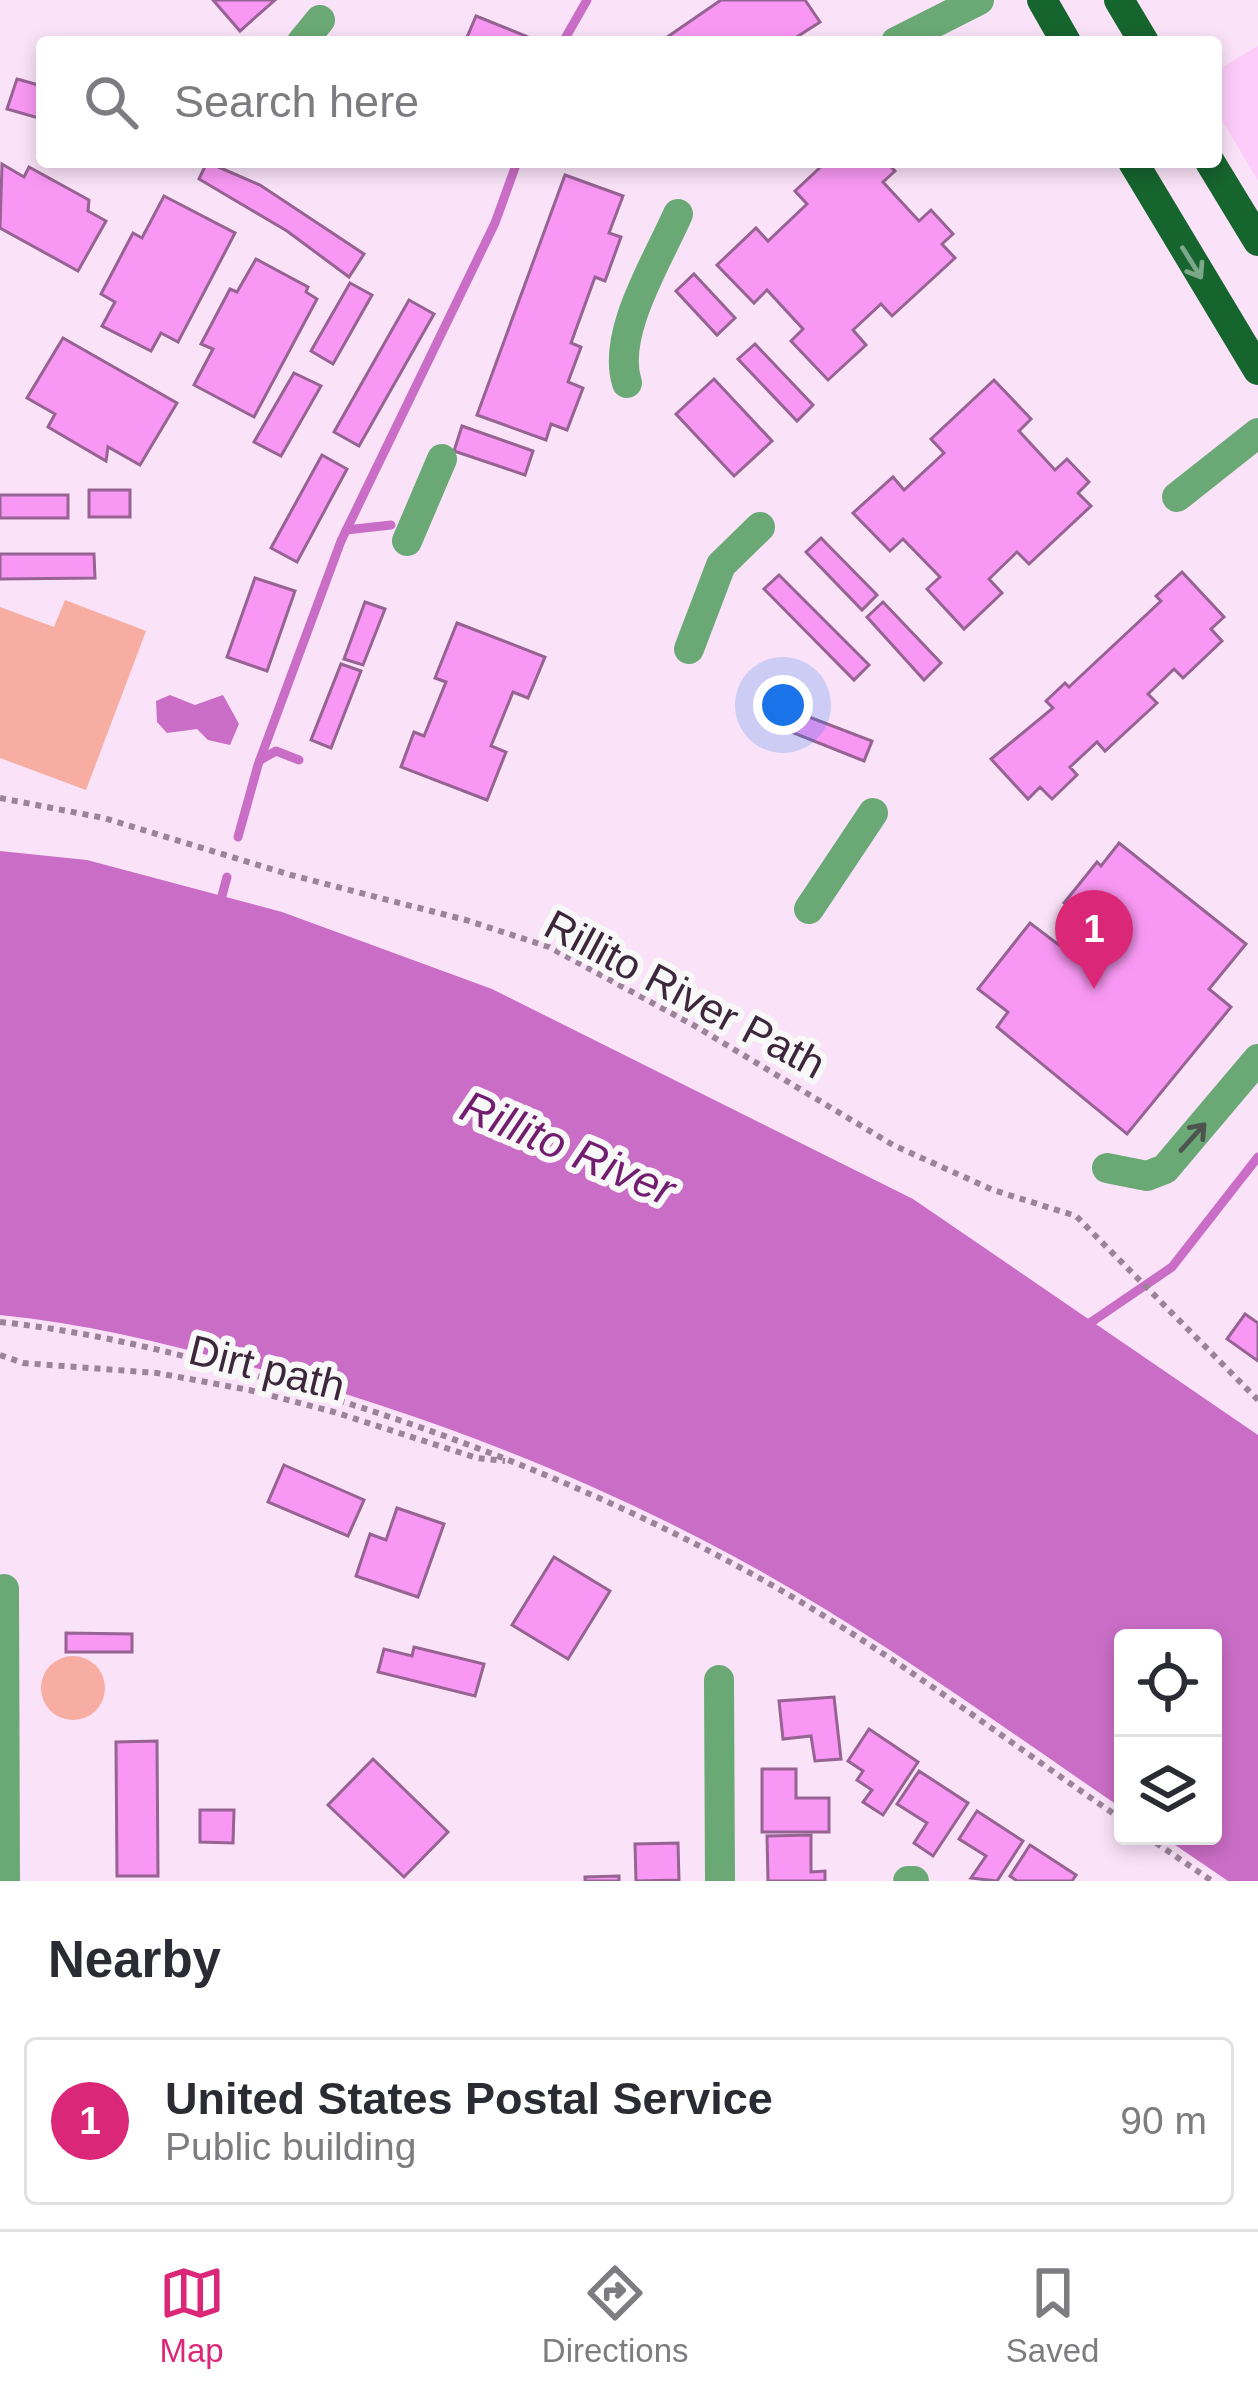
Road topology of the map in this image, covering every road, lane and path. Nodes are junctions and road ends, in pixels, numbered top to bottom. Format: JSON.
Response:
{"nodes":[{"id":1,"x":979,"y":0,"type":"edge"},
{"id":2,"x":1042,"y":0,"type":"edge"},
{"id":3,"x":1119,"y":0,"type":"edge"},
{"id":4,"x":908,"y":36,"type":"edge"},
{"id":5,"x":1063,"y":36,"type":"edge"},
{"id":6,"x":1140,"y":36,"type":"edge"},
{"id":7,"x":1137,"y":168,"type":"edge"},
{"id":8,"x":1214,"y":168,"type":"edge"},
{"id":9,"x":678,"y":214,"type":"dead end"},
{"id":10,"x":1258,"y":241,"type":"edge"},
{"id":11,"x":1258,"y":370,"type":"edge"},
{"id":12,"x":627,"y":382,"type":"dead end"},
{"id":13,"x":1258,"y":433,"type":"edge"},
{"id":14,"x":442,"y":459,"type":"dead end"},
{"id":15,"x":1177,"y":497,"type":"dead end"},
{"id":16,"x":760,"y":527,"type":"dead end"},
{"id":17,"x":407,"y":541,"type":"dead end"},
{"id":18,"x":688,"y":649,"type":"dead end"},
{"id":19,"x":0,"y":798,"type":"edge"},
{"id":20,"x":873,"y":813,"type":"dead end"},
{"id":21,"x":808,"y":910,"type":"dead end"},
{"id":22,"x":1258,"y":1059,"type":"edge"},
{"id":23,"x":1108,"y":1168,"type":"dead end"},
{"id":24,"x":0,"y":1322,"type":"edge"},
{"id":25,"x":0,"y":1355,"type":"edge"},
{"id":26,"x":1258,"y":1400,"type":"edge"},
{"id":27,"x":516,"y":1462,"type":"junction"},
{"id":28,"x":4,"y":1589,"type":"dead end"},
{"id":29,"x":718,"y":1680,"type":"dead end"},
{"id":30,"x":1114,"y":1814,"type":"edge"},
{"id":31,"x":1159,"y":1845,"type":"edge"},
{"id":32,"x":5,"y":1881,"type":"edge"},
{"id":33,"x":720,"y":1881,"type":"edge"},
{"id":34,"x":1212,"y":1881,"type":"edge"}],
"edges":[{"from":1,"to":4,"type":"street"},
{"from":2,"to":5,"type":"main road"},
{"from":3,"to":6,"type":"main road"},
{"from":7,"to":11,"type":"main road","one_way":true},
{"from":8,"to":10,"type":"main road"},
{"from":9,"to":12,"type":"street"},
{"from":13,"to":15,"type":"street"},
{"from":14,"to":17,"type":"street"},
{"from":16,"to":18,"type":"street"},
{"from":19,"to":26,"type":"path","name":"Rillito River Path"},
{"from":20,"to":21,"type":"street"},
{"from":23,"to":22,"type":"street","one_way":true},
{"from":24,"to":27,"type":"path"},
{"from":25,"to":27,"type":"path","name":"Dirt path"},
{"from":27,"to":30,"type":"path"},
{"from":28,"to":32,"type":"street"},
{"from":29,"to":33,"type":"street"},
{"from":31,"to":34,"type":"path"}]}
